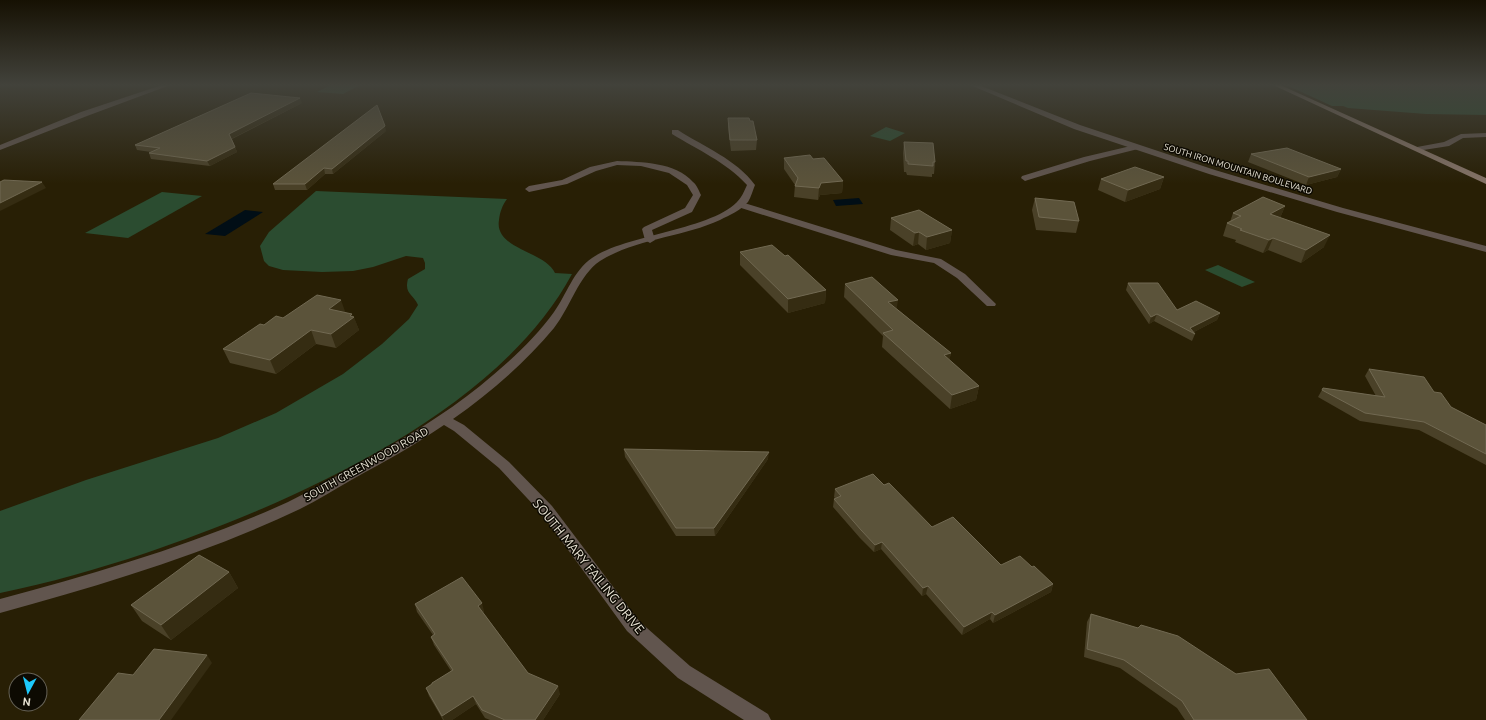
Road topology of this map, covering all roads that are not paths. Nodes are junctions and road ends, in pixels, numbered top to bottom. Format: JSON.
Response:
{"nodes":[{"id":1,"x":75,"y":118,"type":"edge"},
{"id":2,"x":1053,"y":118,"type":"edge"},
{"id":3,"x":1350,"y":118,"type":"edge"},
{"id":4,"x":674,"y":132,"type":"dead end"},
{"id":5,"x":1486,"y":135,"type":"edge"},
{"id":6,"x":1135,"y":147,"type":"junction"},
{"id":7,"x":0,"y":148,"type":"edge"},
{"id":8,"x":1417,"y":148,"type":"junction"},
{"id":9,"x":1025,"y":178,"type":"dead end"},
{"id":10,"x":1486,"y":180,"type":"edge"},
{"id":11,"x":529,"y":189,"type":"dead end"},
{"id":12,"x":741,"y":205,"type":"junction"},
{"id":13,"x":650,"y":240,"type":"junction"},
{"id":14,"x":1486,"y":249,"type":"edge"},
{"id":15,"x":991,"y":304,"type":"dead end"},
{"id":16,"x":443,"y":419,"type":"junction"},
{"id":17,"x":0,"y":606,"type":"edge"},
{"id":18,"x":761,"y":720,"type":"edge"}],
"edges":[{"from":1,"to":7,"type":"street"},
{"from":2,"to":6,"type":"street","name":"SOUTH IRON MOUNTAIN BOULEVARD"},
{"from":3,"to":8,"type":"main road"},
{"from":4,"to":12,"type":"street"},
{"from":5,"to":8,"type":"street"},
{"from":6,"to":9,"type":"street"},
{"from":6,"to":14,"type":"street","name":"SOUTH IRON MOUNTAIN BOULEVARD"},
{"from":8,"to":10,"type":"main road"},
{"from":11,"to":13,"type":"street"},
{"from":12,"to":13,"type":"street","name":"SOUTH GREENWOOD ROAD"},
{"from":12,"to":15,"type":"street"},
{"from":13,"to":16,"type":"street","name":"SOUTH GREENWOOD ROAD"},
{"from":16,"to":17,"type":"street","name":"SOUTH GREENWOOD ROAD"},
{"from":16,"to":18,"type":"street","name":"SOUTH MARY FAILING DRIVE"}]}
